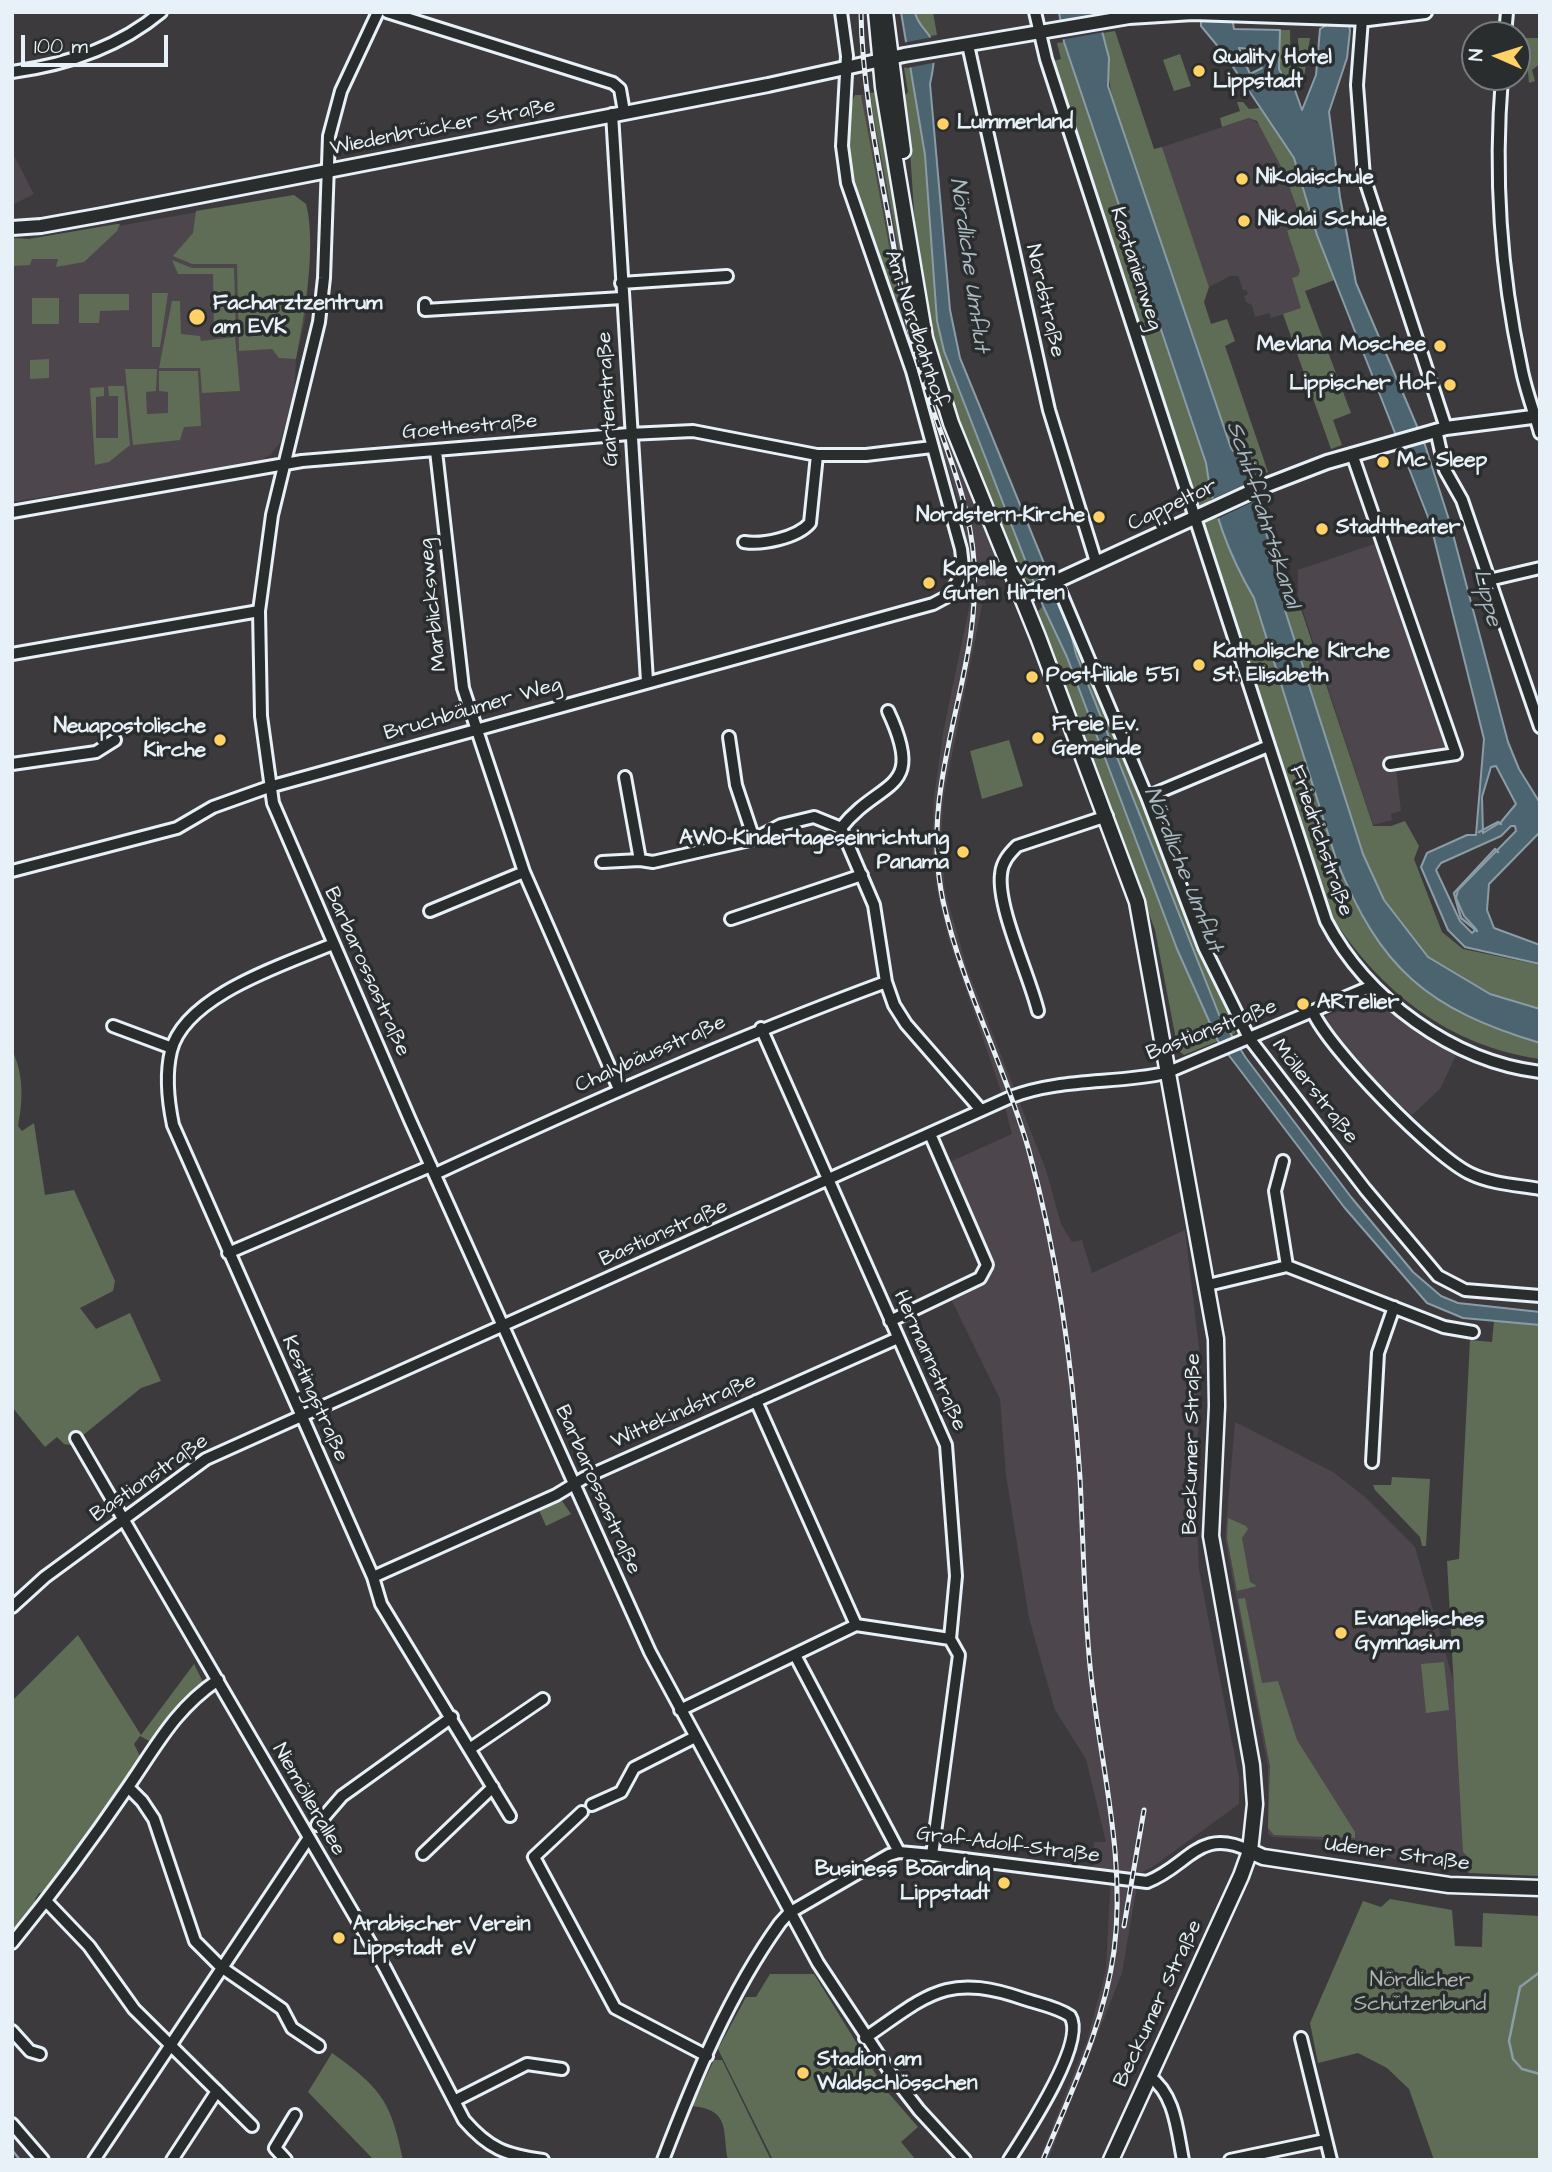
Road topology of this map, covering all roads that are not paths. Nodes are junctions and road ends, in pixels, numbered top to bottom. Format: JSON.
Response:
{"nodes":[{"id":1,"x":160,"y":12,"type":"edge"},
{"id":2,"x":378,"y":12,"type":"edge"},
{"id":3,"x":387,"y":12,"type":"edge"},
{"id":4,"x":841,"y":12,"type":"edge"},
{"id":5,"x":876,"y":12,"type":"edge"},
{"id":6,"x":886,"y":12,"type":"edge"},
{"id":7,"x":1035,"y":12,"type":"edge"},
{"id":8,"x":1425,"y":12,"type":"edge"},
{"id":9,"x":1199,"y":13,"type":"edge"},
{"id":10,"x":1362,"y":19,"type":"junction"},
{"id":11,"x":1040,"y":34,"type":"junction"},
{"id":12,"x":968,"y":45,"type":"junction"},
{"id":13,"x":892,"y":58,"type":"junction"},
{"id":14,"x":847,"y":69,"type":"junction"},
{"id":15,"x":12,"y":72,"type":"edge"},
{"id":16,"x":1501,"y":91,"type":"edge"},
{"id":17,"x":618,"y":113,"type":"junction"},
{"id":18,"x":328,"y":170,"type":"junction"},
{"id":19,"x":12,"y":228,"type":"edge"},
{"id":20,"x":727,"y":276,"type":"dead end"},
{"id":21,"x":621,"y":283,"type":"junction"},
{"id":22,"x":622,"y":298,"type":"junction"},
{"id":23,"x":425,"y":304,"type":"dead end"},
{"id":24,"x":1538,"y":417,"type":"edge"},
{"id":25,"x":1435,"y":431,"type":"junction"},
{"id":26,"x":1540,"y":433,"type":"edge"},
{"id":27,"x":629,"y":434,"type":"junction"},
{"id":28,"x":932,"y":447,"type":"junction"},
{"id":29,"x":436,"y":451,"type":"junction"},
{"id":30,"x":1352,"y":454,"type":"junction"},
{"id":31,"x":817,"y":455,"type":"junction"},
{"id":32,"x":284,"y":465,"type":"junction"},
{"id":33,"x":12,"y":512,"type":"edge"},
{"id":34,"x":1196,"y":516,"type":"junction"},
{"id":35,"x":744,"y":542,"type":"dead end"},
{"id":36,"x":1096,"y":562,"type":"junction"},
{"id":37,"x":1540,"y":568,"type":"edge"},
{"id":38,"x":1489,"y":580,"type":"junction"},
{"id":39,"x":1054,"y":582,"type":"junction"},
{"id":40,"x":1029,"y":594,"type":"junction"},
{"id":41,"x":948,"y":596,"type":"joint"},
{"id":42,"x":259,"y":611,"type":"junction"},
{"id":43,"x":12,"y":653,"type":"edge"},
{"id":44,"x":647,"y":681,"type":"junction"},
{"id":45,"x":888,"y":710,"type":"dead end"},
{"id":46,"x":1540,"y":727,"type":"edge"},
{"id":47,"x":476,"y":729,"type":"junction"},
{"id":48,"x":729,"y":737,"type":"dead end"},
{"id":49,"x":115,"y":740,"type":"dead end"},
{"id":50,"x":1266,"y":747,"type":"junction"},
{"id":51,"x":12,"y":765,"type":"edge"},
{"id":52,"x":1390,"y":765,"type":"dead end"},
{"id":53,"x":625,"y":777,"type":"dead end"},
{"id":54,"x":269,"y":787,"type":"junction"},
{"id":55,"x":1147,"y":797,"type":"junction"},
{"id":56,"x":1107,"y":816,"type":"junction"},
{"id":57,"x":841,"y":828,"type":"junction"},
{"id":58,"x":754,"y":839,"type":"junction"},
{"id":59,"x":640,"y":860,"type":"junction"},
{"id":60,"x":603,"y":862,"type":"dead end"},
{"id":61,"x":12,"y":871,"type":"edge"},
{"id":62,"x":524,"y":872,"type":"junction"},
{"id":63,"x":862,"y":875,"type":"junction"},
{"id":64,"x":430,"y":911,"type":"dead end"},
{"id":65,"x":731,"y":919,"type":"dead end"},
{"id":66,"x":333,"y":944,"type":"junction"},
{"id":67,"x":886,"y":982,"type":"junction"},
{"id":68,"x":1372,"y":986,"type":"junction"},
{"id":69,"x":1038,"y":1011,"type":"dead end"},
{"id":70,"x":1313,"y":1012,"type":"junction"},
{"id":71,"x":113,"y":1026,"type":"dead end"},
{"id":72,"x":761,"y":1028,"type":"junction"},
{"id":73,"x":1245,"y":1040,"type":"junction"},
{"id":74,"x":172,"y":1048,"type":"junction"},
{"id":75,"x":1540,"y":1072,"type":"edge"},
{"id":76,"x":1166,"y":1073,"type":"junction"},
{"id":77,"x":619,"y":1089,"type":"junction"},
{"id":78,"x":981,"y":1110,"type":"junction"},
{"id":79,"x":930,"y":1134,"type":"junction"},
{"id":80,"x":1283,"y":1161,"type":"dead end"},
{"id":81,"x":433,"y":1170,"type":"junction"},
{"id":82,"x":828,"y":1181,"type":"junction"},
{"id":83,"x":1540,"y":1189,"type":"edge"},
{"id":84,"x":229,"y":1253,"type":"junction"},
{"id":85,"x":1287,"y":1266,"type":"junction"},
{"id":86,"x":1208,"y":1285,"type":"junction"},
{"id":87,"x":1540,"y":1296,"type":"edge"},
{"id":88,"x":1394,"y":1307,"type":"junction"},
{"id":89,"x":890,"y":1321,"type":"junction"},
{"id":90,"x":503,"y":1328,"type":"junction"},
{"id":91,"x":1472,"y":1332,"type":"dead end"},
{"id":92,"x":898,"y":1338,"type":"junction"},
{"id":93,"x":756,"y":1401,"type":"junction"},
{"id":94,"x":300,"y":1415,"type":"junction"},
{"id":95,"x":76,"y":1438,"type":"dead end"},
{"id":96,"x":1371,"y":1462,"type":"dead end"},
{"id":97,"x":573,"y":1485,"type":"junction"},
{"id":98,"x":125,"y":1520,"type":"junction"},
{"id":99,"x":373,"y":1577,"type":"junction"},
{"id":100,"x":12,"y":1607,"type":"edge"},
{"id":101,"x":856,"y":1625,"type":"junction"},
{"id":102,"x":950,"y":1639,"type":"junction"},
{"id":103,"x":795,"y":1655,"type":"junction"},
{"id":104,"x":218,"y":1680,"type":"junction"},
{"id":105,"x":543,"y":1699,"type":"dead end"},
{"id":106,"x":680,"y":1710,"type":"junction"},
{"id":107,"x":452,"y":1717,"type":"junction"},
{"id":108,"x":695,"y":1737,"type":"junction"},
{"id":109,"x":471,"y":1748,"type":"junction"},
{"id":110,"x":128,"y":1787,"type":"junction"},
{"id":111,"x":493,"y":1787,"type":"junction"},
{"id":112,"x":592,"y":1805,"type":"dead end"},
{"id":113,"x":582,"y":1812,"type":"dead end"},
{"id":114,"x":510,"y":1816,"type":"dead end"},
{"id":115,"x":317,"y":1825,"type":"dead end"},
{"id":116,"x":308,"y":1839,"type":"junction"},
{"id":117,"x":1250,"y":1851,"type":"junction"},
{"id":118,"x":899,"y":1852,"type":"junction"},
{"id":119,"x":423,"y":1854,"type":"dead end"},
{"id":120,"x":932,"y":1854,"type":"junction"},
{"id":121,"x":1534,"y":1888,"type":"edge"},
{"id":122,"x":46,"y":1901,"type":"junction"},
{"id":123,"x":789,"y":1913,"type":"junction"},
{"id":124,"x":12,"y":1943,"type":"edge"},
{"id":125,"x":220,"y":1967,"type":"junction"},
{"id":126,"x":12,"y":2031,"type":"edge"},
{"id":127,"x":865,"y":2038,"type":"junction"},
{"id":128,"x":1301,"y":2038,"type":"dead end"},
{"id":129,"x":169,"y":2045,"type":"junction"},
{"id":130,"x":319,"y":2046,"type":"dead end"},
{"id":131,"x":40,"y":2054,"type":"dead end"},
{"id":132,"x":706,"y":2056,"type":"junction"},
{"id":133,"x":562,"y":2069,"type":"dead end"},
{"id":134,"x":1149,"y":2076,"type":"junction"},
{"id":135,"x":217,"y":2091,"type":"junction"},
{"id":136,"x":454,"y":2101,"type":"junction"},
{"id":137,"x":295,"y":2115,"type":"dead end"},
{"id":138,"x":12,"y":2124,"type":"edge"},
{"id":139,"x":252,"y":2126,"type":"dead end"},
{"id":140,"x":1325,"y":2140,"type":"junction"},
{"id":141,"x":43,"y":2160,"type":"edge"},
{"id":142,"x":94,"y":2160,"type":"edge"},
{"id":143,"x":172,"y":2160,"type":"edge"},
{"id":144,"x":286,"y":2160,"type":"edge"},
{"id":145,"x":543,"y":2160,"type":"edge"},
{"id":146,"x":663,"y":2160,"type":"edge"},
{"id":147,"x":965,"y":2160,"type":"edge"},
{"id":148,"x":1009,"y":2160,"type":"edge"},
{"id":149,"x":1111,"y":2160,"type":"edge"},
{"id":150,"x":1183,"y":2160,"type":"edge"},
{"id":151,"x":1230,"y":2160,"type":"edge"},
{"id":152,"x":1331,"y":2160,"type":"edge"}],
"edges":[{"from":1,"to":15,"type":"street"},
{"from":2,"to":18,"type":"street","name":"Barbarossastraße"},
{"from":3,"to":17,"type":"street"},
{"from":4,"to":14,"type":"street","name":"Am Nordbahnhof"},
{"from":5,"to":13,"type":"main road"},
{"from":6,"to":13,"type":"main road"},
{"from":7,"to":11,"type":"street","name":"Kastanienweg"},
{"from":8,"to":10,"type":"street","name":"Wiedenbrücker Straße"},
{"from":9,"to":10,"type":"street","name":"Wiedenbrücker Straße"},
{"from":9,"to":11,"type":"street","name":"Wiedenbrücker Straße"},
{"from":10,"to":25,"type":"street"},
{"from":11,"to":12,"type":"street","name":"Wiedenbrücker Straße"},
{"from":11,"to":34,"type":"street","name":"Kastanienweg"},
{"from":12,"to":13,"type":"street","name":"Wiedenbrücker Straße"},
{"from":12,"to":36,"type":"street","name":"Nordstraße"},
{"from":13,"to":14,"type":"street","name":"Wiedenbrücker Straße"},
{"from":13,"to":40,"type":"main road","name":"Beckumer Straße"},
{"from":14,"to":17,"type":"street","name":"Wiedenbrücker Straße"},
{"from":14,"to":28,"type":"street","name":"Am Nordbahnhof"},
{"from":16,"to":24,"type":"street"},
{"from":17,"to":18,"type":"street","name":"Wiedenbrücker Straße"},
{"from":17,"to":21,"type":"street","name":"Gartenstraße"},
{"from":18,"to":19,"type":"street","name":"Wiedenbrücker Straße"},
{"from":18,"to":32,"type":"street","name":"Barbarossastraße"},
{"from":20,"to":21,"type":"street"},
{"from":21,"to":22,"type":"street","name":"Gartenstraße"},
{"from":22,"to":23,"type":"street"},
{"from":22,"to":27,"type":"street","name":"Gartenstraße"},
{"from":24,"to":25,"type":"street","name":"Cappeltor"},
{"from":24,"to":26,"type":"street"},
{"from":25,"to":30,"type":"street","name":"Cappeltor"},
{"from":25,"to":38,"type":"street"},
{"from":27,"to":29,"type":"street","name":"Goethestraße"},
{"from":27,"to":31,"type":"street","name":"Goethestraße"},
{"from":27,"to":44,"type":"street","name":"Gartenstraße"},
{"from":28,"to":31,"type":"street","name":"Goethestraße"},
{"from":28,"to":41,"type":"street","name":"Am Nordbahnhof"},
{"from":29,"to":32,"type":"street","name":"Goethestraße"},
{"from":29,"to":47,"type":"street","name":"Marblicksweg"},
{"from":30,"to":34,"type":"street","name":"Cappeltor"},
{"from":30,"to":52,"type":"street"},
{"from":31,"to":35,"type":"street"},
{"from":32,"to":33,"type":"street","name":"Goethestraße"},
{"from":32,"to":42,"type":"street","name":"Barbarossastraße"},
{"from":34,"to":36,"type":"street","name":"Cappeltor"},
{"from":34,"to":50,"type":"street","name":"Friedrichstraße"},
{"from":36,"to":39,"type":"street","name":"Cappeltor"},
{"from":37,"to":38,"type":"street"},
{"from":38,"to":46,"type":"street"},
{"from":39,"to":40,"type":"street","name":"Cappeltor"},
{"from":39,"to":55,"type":"street","name":"Möllerstraße"},
{"from":40,"to":56,"type":"main road","name":"Beckumer Straße"},
{"from":41,"to":44,"type":"street","name":"Bruchbäumer Weg"},
{"from":42,"to":43,"type":"street"},
{"from":42,"to":54,"type":"street","name":"Barbarossastraße"},
{"from":44,"to":47,"type":"street","name":"Bruchbäumer Weg"},
{"from":45,"to":57,"type":"street"},
{"from":47,"to":54,"type":"street","name":"Bruchbäumer Weg"},
{"from":47,"to":62,"type":"street","name":"Marblicksweg"},
{"from":48,"to":58,"type":"street"},
{"from":49,"to":51,"type":"street"},
{"from":50,"to":55,"type":"street"},
{"from":50,"to":68,"type":"street","name":"Friedrichstraße"},
{"from":53,"to":59,"type":"street"},
{"from":54,"to":61,"type":"street","name":"Bruchbäumer Weg"},
{"from":54,"to":66,"type":"street","name":"Barbarossastraße"},
{"from":55,"to":73,"type":"street","name":"Möllerstraße"},
{"from":56,"to":69,"type":"street"},
{"from":56,"to":76,"type":"main road","name":"Beckumer Straße"},
{"from":57,"to":58,"type":"street"},
{"from":57,"to":63,"type":"street"},
{"from":58,"to":59,"type":"street"},
{"from":59,"to":60,"type":"street"},
{"from":62,"to":64,"type":"street"},
{"from":62,"to":77,"type":"street","name":"Marblicksweg"},
{"from":63,"to":65,"type":"street"},
{"from":63,"to":67,"type":"street"},
{"from":66,"to":74,"type":"street","name":"Kestingstraße"},
{"from":66,"to":81,"type":"street","name":"Barbarossastraße"},
{"from":67,"to":72,"type":"street","name":"Chalybäusstraße"},
{"from":67,"to":78,"type":"street"},
{"from":68,"to":70,"type":"street","name":"Bastionstraße"},
{"from":68,"to":75,"type":"street","name":"Friedrichstraße"},
{"from":70,"to":73,"type":"street","name":"Bastionstraße"},
{"from":70,"to":83,"type":"street"},
{"from":71,"to":74,"type":"street"},
{"from":72,"to":77,"type":"street","name":"Chalybäusstraße"},
{"from":72,"to":82,"type":"street","name":"Hermannstraße"},
{"from":73,"to":76,"type":"street","name":"Bastionstraße"},
{"from":73,"to":87,"type":"street","name":"Möllerstraße"},
{"from":74,"to":84,"type":"street","name":"Kestingstraße"},
{"from":76,"to":78,"type":"street","name":"Bastionstraße"},
{"from":76,"to":86,"type":"main road","name":"Beckumer Straße"},
{"from":77,"to":81,"type":"street","name":"Chalybäusstraße"},
{"from":78,"to":79,"type":"street","name":"Bastionstraße"},
{"from":79,"to":82,"type":"street","name":"Bastionstraße"},
{"from":79,"to":89,"type":"street"},
{"from":80,"to":85,"type":"street"},
{"from":81,"to":84,"type":"street","name":"Chalybäusstraße"},
{"from":81,"to":90,"type":"street","name":"Barbarossastraße"},
{"from":82,"to":89,"type":"street","name":"Hermannstraße"},
{"from":82,"to":90,"type":"street","name":"Bastionstraße"},
{"from":84,"to":94,"type":"street","name":"Kestingstraße"},
{"from":85,"to":86,"type":"street"},
{"from":85,"to":88,"type":"street"},
{"from":86,"to":117,"type":"main road","name":"Beckumer Straße"},
{"from":88,"to":91,"type":"street"},
{"from":88,"to":96,"type":"street"},
{"from":89,"to":92,"type":"street","name":"Hermannstraße"},
{"from":90,"to":94,"type":"street","name":"Bastionstraße"},
{"from":90,"to":97,"type":"street","name":"Barbarossastraße"},
{"from":92,"to":93,"type":"street","name":"Wittekindstraße"},
{"from":92,"to":102,"type":"street","name":"Hermannstraße"},
{"from":93,"to":97,"type":"street","name":"Wittekindstraße"},
{"from":93,"to":101,"type":"street"},
{"from":94,"to":98,"type":"street","name":"Bastionstraße"},
{"from":94,"to":99,"type":"street","name":"Kestingstraße"},
{"from":95,"to":98,"type":"street","name":"Niemöllerallee"},
{"from":97,"to":99,"type":"street","name":"Wittekindstraße"},
{"from":97,"to":106,"type":"street","name":"Barbarossastraße"},
{"from":98,"to":100,"type":"street","name":"Bastionstraße"},
{"from":98,"to":104,"type":"street","name":"Niemöllerallee"},
{"from":99,"to":107,"type":"street","name":"Kestingstraße"},
{"from":101,"to":102,"type":"street"},
{"from":101,"to":103,"type":"street"},
{"from":102,"to":120,"type":"street","name":"Hermannstraße"},
{"from":103,"to":106,"type":"street"},
{"from":103,"to":118,"type":"street"},
{"from":104,"to":110,"type":"street"},
{"from":104,"to":116,"type":"street","name":"Niemöllerallee"},
{"from":105,"to":109,"type":"street"},
{"from":106,"to":108,"type":"street","name":"Barbarossastraße"},
{"from":107,"to":109,"type":"street","name":"Kestingstraße"},
{"from":107,"to":115,"type":"street"},
{"from":108,"to":112,"type":"street"},
{"from":108,"to":123,"type":"street","name":"Barbarossastraße"},
{"from":109,"to":111,"type":"street","name":"Kestingstraße"},
{"from":110,"to":122,"type":"street"},
{"from":110,"to":125,"type":"street"},
{"from":111,"to":114,"type":"street","name":"Kestingstraße"},
{"from":111,"to":119,"type":"street"},
{"from":113,"to":132,"type":"street"},
{"from":116,"to":125,"type":"street"},
{"from":116,"to":136,"type":"street","name":"Niemöllerallee"},
{"from":117,"to":120,"type":"street","name":"Graf-Adolf-Straße"},
{"from":117,"to":121,"type":"main road","name":"Udener Straße"},
{"from":117,"to":134,"type":"main road","name":"Beckumer Straße"},
{"from":118,"to":120,"type":"street","name":"Graf-Adolf-Straße"},
{"from":118,"to":123,"type":"street","name":"Graf-Adolf-Straße"},
{"from":122,"to":124,"type":"street"},
{"from":122,"to":129,"type":"street"},
{"from":123,"to":127,"type":"street","name":"Barbarossastraße"},
{"from":123,"to":132,"type":"street","name":"Graf-Adolf-Straße"},
{"from":125,"to":129,"type":"street"},
{"from":125,"to":130,"type":"street"},
{"from":126,"to":131,"type":"street"},
{"from":127,"to":147,"type":"street","name":"Barbarossastraße"},
{"from":127,"to":148,"type":"street"},
{"from":128,"to":140,"type":"street"},
{"from":129,"to":135,"type":"street"},
{"from":129,"to":142,"type":"street"},
{"from":132,"to":146,"type":"street","name":"Graf-Adolf-Straße"},
{"from":133,"to":136,"type":"street"},
{"from":134,"to":149,"type":"main road","name":"Beckumer Straße"},
{"from":134,"to":150,"type":"street"},
{"from":135,"to":139,"type":"street"},
{"from":135,"to":143,"type":"street"},
{"from":136,"to":145,"type":"street","name":"Niemöllerallee"},
{"from":137,"to":144,"type":"street"},
{"from":138,"to":141,"type":"street"},
{"from":140,"to":151,"type":"street"},
{"from":140,"to":152,"type":"street"}]}
